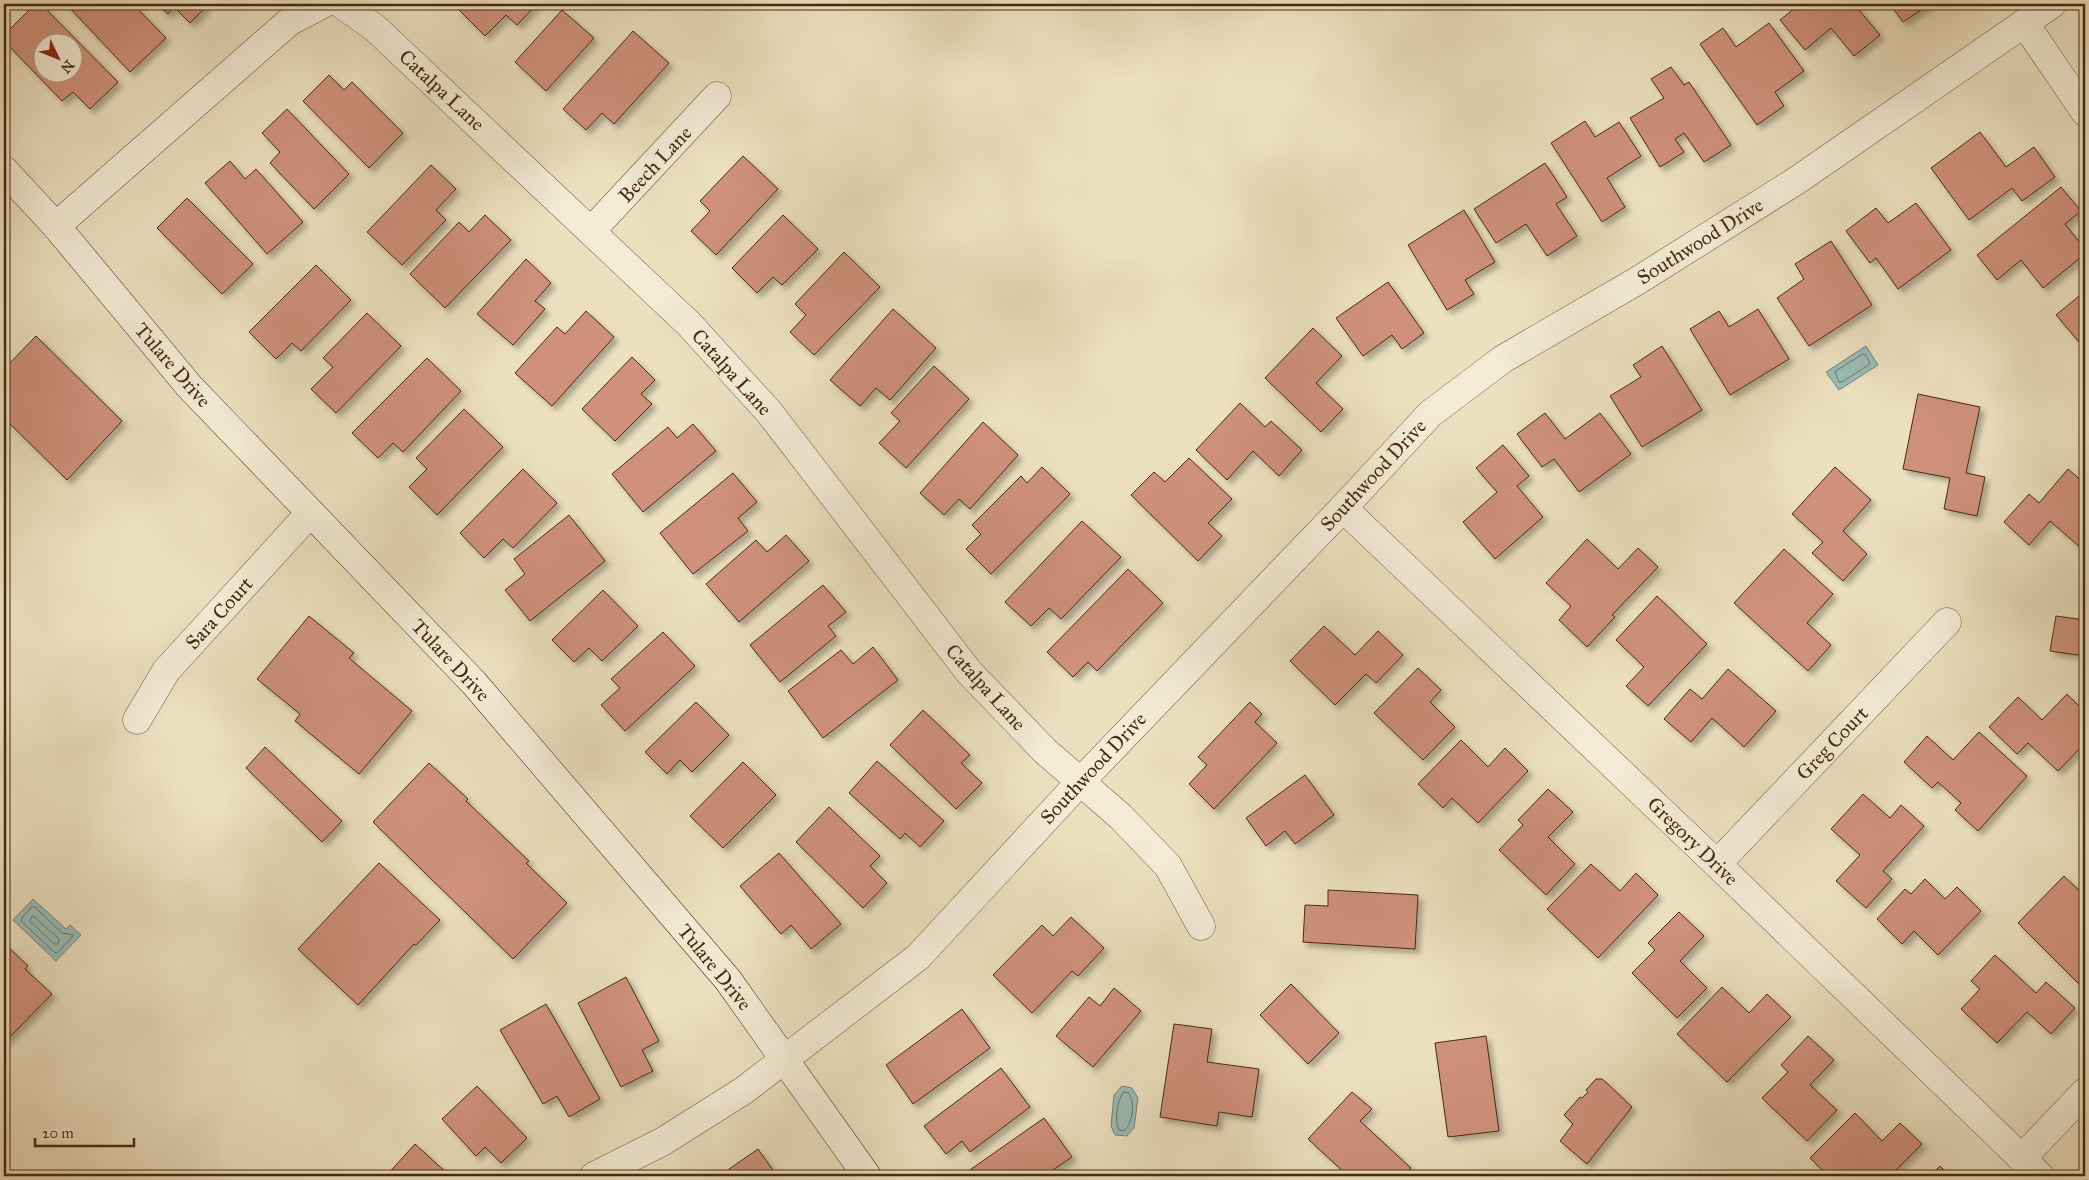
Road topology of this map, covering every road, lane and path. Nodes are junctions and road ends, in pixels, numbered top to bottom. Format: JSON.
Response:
{"nodes":[{"id":1,"x":323,"y":4,"type":"edge"},
{"id":2,"x":341,"y":4,"type":"edge"},
{"id":3,"x":2052,"y":4,"type":"edge"},
{"id":4,"x":2025,"y":24,"type":"junction"},
{"id":5,"x":717,"y":96,"type":"dead end"},
{"id":6,"x":2085,"y":112,"type":"edge"},
{"id":7,"x":4,"y":170,"type":"edge"},
{"id":8,"x":56,"y":226,"type":"junction"},
{"id":9,"x":592,"y":230,"type":"junction"},
{"id":10,"x":1343,"y":508,"type":"junction"},
{"id":11,"x":310,"y":513,"type":"junction"},
{"id":12,"x":1947,"y":622,"type":"dead end"},
{"id":13,"x":137,"y":720,"type":"dead end"},
{"id":14,"x":1081,"y":781,"type":"junction"},
{"id":15,"x":1717,"y":864,"type":"junction"},
{"id":16,"x":1201,"y":926,"type":"dead end"},
{"id":17,"x":784,"y":1058,"type":"junction"},
{"id":18,"x":2085,"y":1092,"type":"edge"},
{"id":19,"x":2031,"y":1167,"type":"edge"},
{"id":20,"x":594,"y":1176,"type":"edge"},
{"id":21,"x":867,"y":1176,"type":"edge"}],
"edges":[{"from":1,"to":8,"type":"street"},
{"from":2,"to":9,"type":"street","name":"Catalpa Lane"},
{"from":3,"to":4,"type":"street","name":"Southwood Drive"},
{"from":4,"to":6,"type":"street"},
{"from":4,"to":10,"type":"street","name":"Southwood Drive"},
{"from":5,"to":9,"type":"street","name":"Beech Lane"},
{"from":7,"to":8,"type":"street","name":"Tulare Drive"},
{"from":8,"to":11,"type":"street","name":"Tulare Drive"},
{"from":9,"to":14,"type":"street","name":"Catalpa Lane"},
{"from":10,"to":14,"type":"street","name":"Southwood Drive"},
{"from":10,"to":15,"type":"street","name":"Gregory Drive"},
{"from":11,"to":13,"type":"street","name":"Sara Court"},
{"from":11,"to":17,"type":"street","name":"Tulare Drive"},
{"from":12,"to":15,"type":"street","name":"Greg Court"},
{"from":14,"to":16,"type":"street","name":"Catalpa Lane"},
{"from":14,"to":17,"type":"street","name":"Southwood Drive"},
{"from":15,"to":19,"type":"street","name":"Gregory Drive"},
{"from":17,"to":20,"type":"street","name":"Southwood Drive"},
{"from":17,"to":21,"type":"street","name":"Tulare Drive"},
{"from":18,"to":19,"type":"street"}]}
